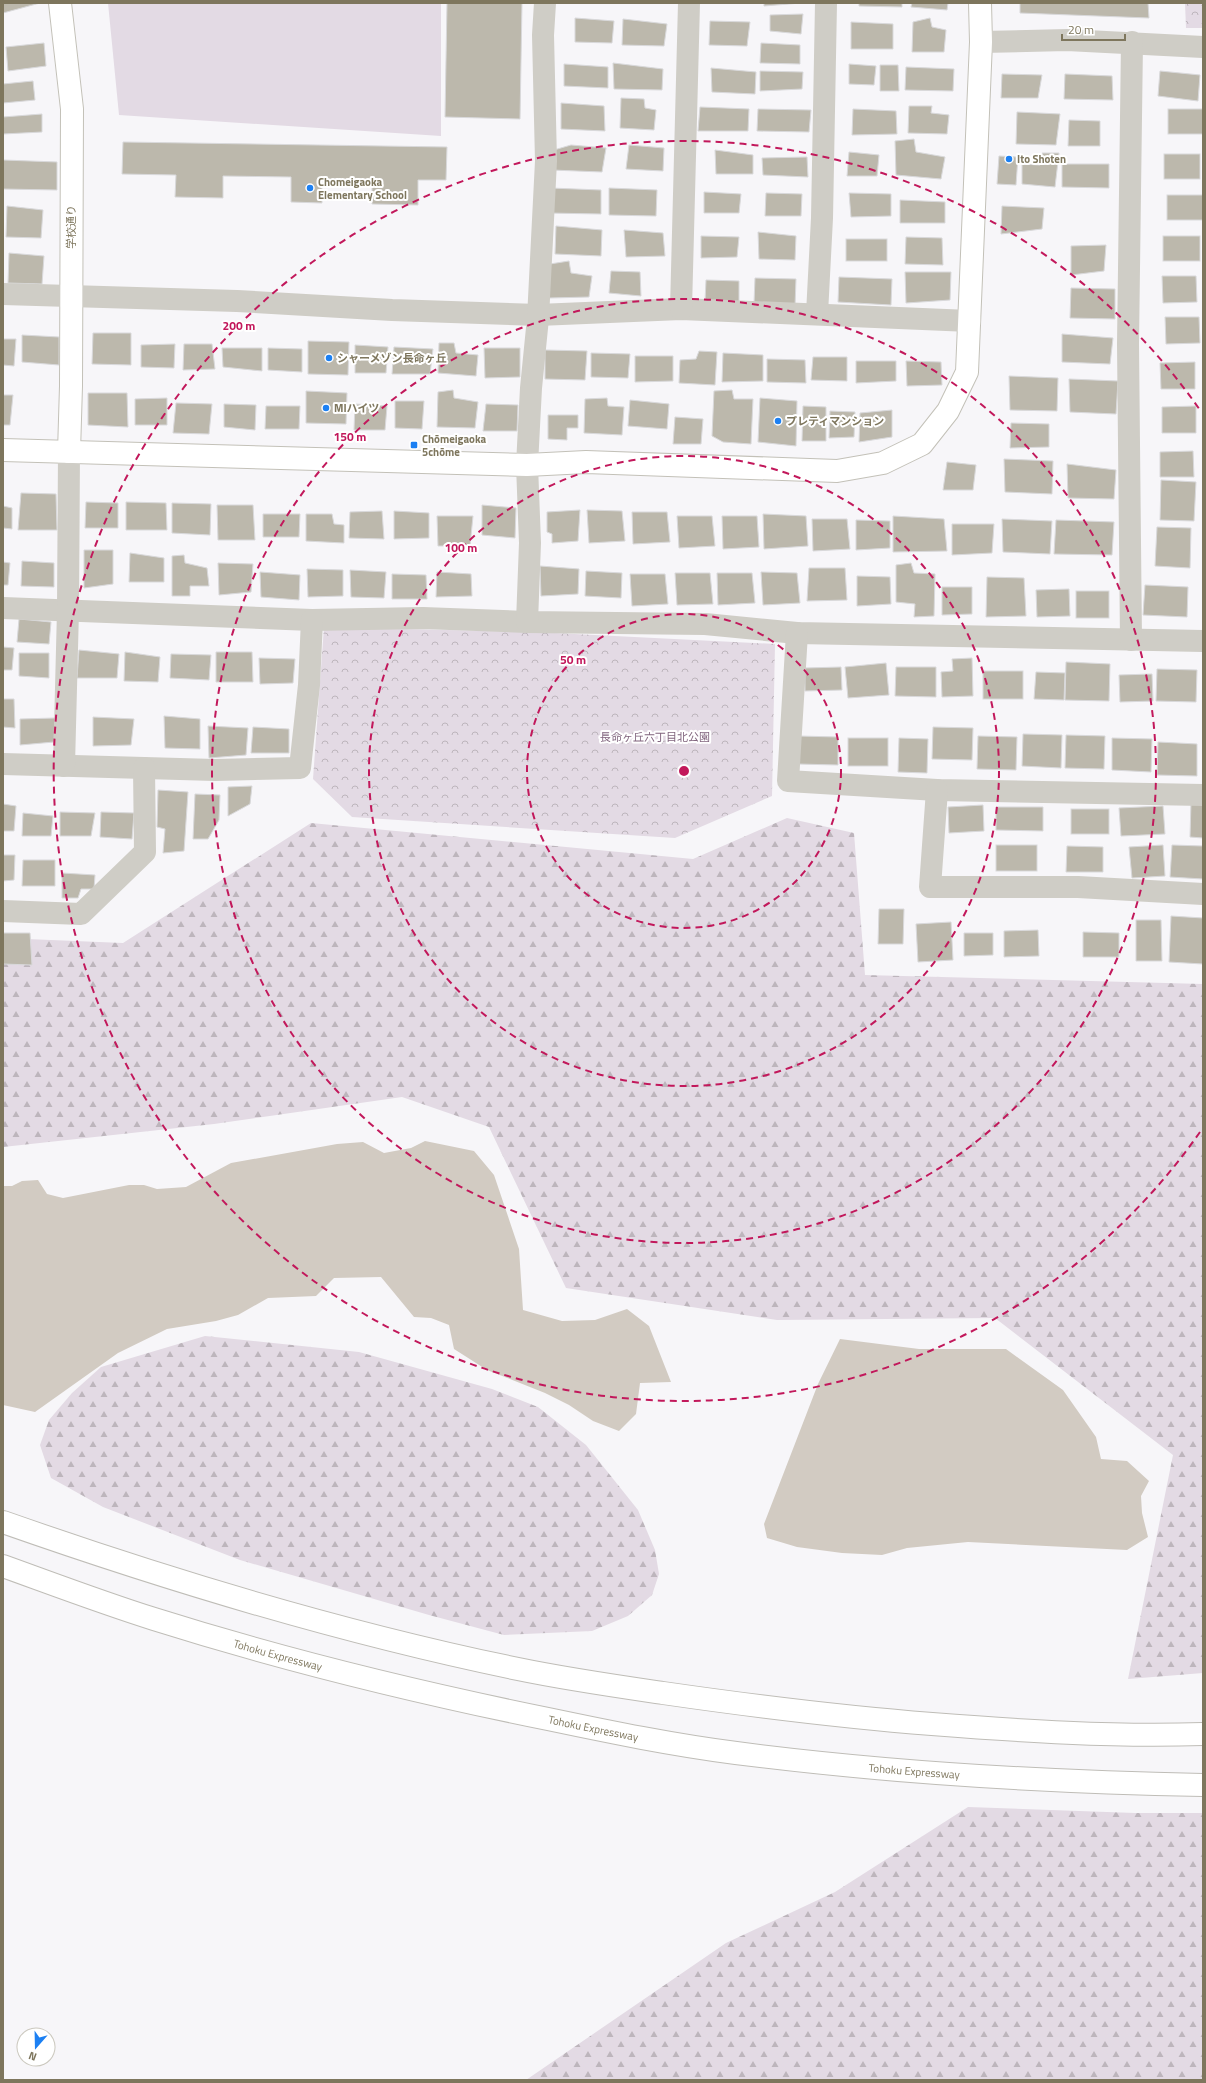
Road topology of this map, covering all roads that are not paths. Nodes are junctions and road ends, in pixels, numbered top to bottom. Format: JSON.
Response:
{"nodes":[{"id":1,"x":60,"y":3,"type":"edge"},
{"id":2,"x":545,"y":3,"type":"edge"},
{"id":3,"x":689,"y":3,"type":"edge"},
{"id":4,"x":826,"y":3,"type":"edge"},
{"id":5,"x":980,"y":3,"type":"edge"},
{"id":6,"x":981,"y":42,"type":"junction"},
{"id":7,"x":1132,"y":42,"type":"junction"},
{"id":8,"x":1203,"y":47,"type":"edge"},
{"id":9,"x":3,"y":294,"type":"edge"},
{"id":10,"x":70,"y":295,"type":"junction"},
{"id":11,"x":681,"y":309,"type":"junction"},
{"id":12,"x":818,"y":314,"type":"junction"},
{"id":13,"x":538,"y":315,"type":"junction"},
{"id":14,"x":970,"y":320,"type":"junction"},
{"id":15,"x":3,"y":450,"type":"edge"},
{"id":16,"x":69,"y":452,"type":"junction"},
{"id":17,"x":527,"y":465,"type":"junction"},
{"id":18,"x":3,"y":608,"type":"edge"},
{"id":19,"x":68,"y":610,"type":"junction"},
{"id":20,"x":312,"y":620,"type":"junction"},
{"id":21,"x":527,"y":622,"type":"junction"},
{"id":22,"x":797,"y":633,"type":"junction"},
{"id":23,"x":1131,"y":640,"type":"junction"},
{"id":24,"x":1203,"y":641,"type":"edge"},
{"id":25,"x":3,"y":764,"type":"edge"},
{"id":26,"x":64,"y":766,"type":"junction"},
{"id":27,"x":144,"y":768,"type":"junction"},
{"id":28,"x":936,"y":790,"type":"junction"},
{"id":29,"x":1203,"y":795,"type":"edge"},
{"id":30,"x":1203,"y":894,"type":"edge"},
{"id":31,"x":3,"y":911,"type":"edge"},
{"id":32,"x":3,"y":1522,"type":"edge"},
{"id":33,"x":3,"y":1566,"type":"edge"},
{"id":34,"x":1203,"y":1734,"type":"edge"},
{"id":35,"x":1203,"y":1785,"type":"edge"}],
"edges":[{"from":1,"to":10,"type":"main road","name":"学校通り"},
{"from":2,"to":13,"type":"street"},
{"from":3,"to":11,"type":"street"},
{"from":4,"to":12,"type":"street"},
{"from":5,"to":6,"type":"main road"},
{"from":6,"to":7,"type":"street"},
{"from":6,"to":14,"type":"main road"},
{"from":7,"to":8,"type":"street"},
{"from":7,"to":23,"type":"street"},
{"from":9,"to":10,"type":"street"},
{"from":10,"to":13,"type":"street"},
{"from":10,"to":16,"type":"main road","name":"学校通り"},
{"from":11,"to":12,"type":"street"},
{"from":11,"to":13,"type":"street"},
{"from":12,"to":14,"type":"street"},
{"from":13,"to":17,"type":"street"},
{"from":14,"to":17,"type":"main road"},
{"from":15,"to":16,"type":"main road"},
{"from":16,"to":17,"type":"main road"},
{"from":16,"to":19,"type":"street"},
{"from":17,"to":21,"type":"street"},
{"from":18,"to":19,"type":"street"},
{"from":19,"to":20,"type":"street"},
{"from":19,"to":26,"type":"street"},
{"from":20,"to":21,"type":"street"},
{"from":20,"to":27,"type":"street"},
{"from":21,"to":22,"type":"street"},
{"from":22,"to":23,"type":"street"},
{"from":22,"to":28,"type":"street"},
{"from":23,"to":24,"type":"street"},
{"from":25,"to":26,"type":"street"},
{"from":26,"to":27,"type":"street"},
{"from":27,"to":31,"type":"street"},
{"from":28,"to":29,"type":"street"},
{"from":28,"to":30,"type":"street"},
{"from":32,"to":34,"type":"main road"},
{"from":33,"to":35,"type":"main road","name":"Tohoku Expressway"}]}
